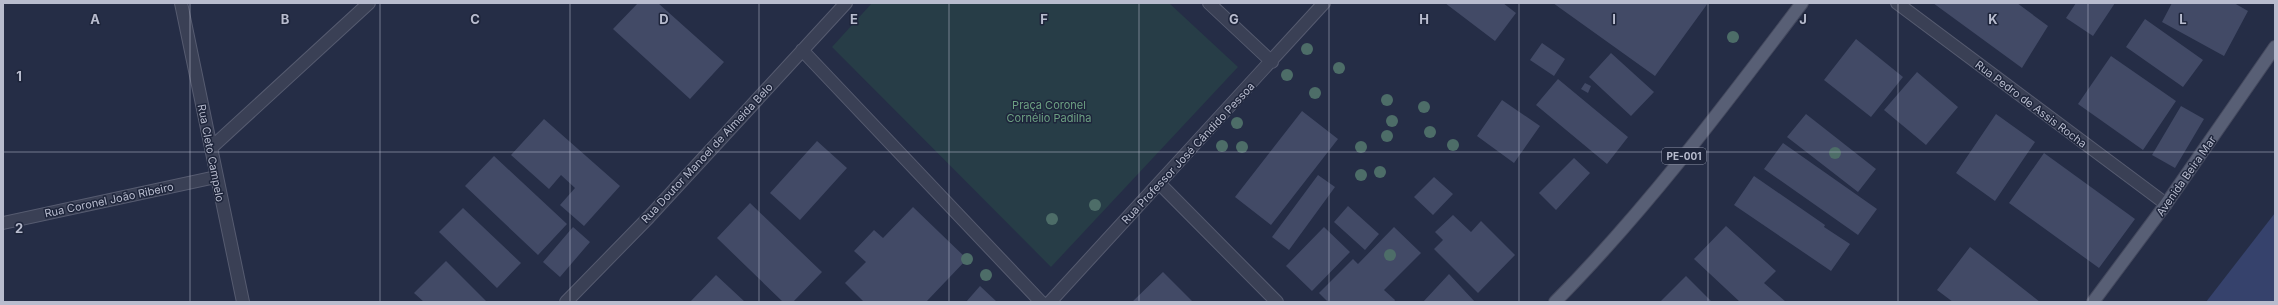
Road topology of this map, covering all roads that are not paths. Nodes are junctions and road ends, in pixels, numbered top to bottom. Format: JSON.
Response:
{"nodes":[{"id":1,"x":181,"y":3,"type":"edge"},
{"id":2,"x":369,"y":3,"type":"edge"},
{"id":3,"x":846,"y":3,"type":"edge"},
{"id":4,"x":1209,"y":3,"type":"edge"},
{"id":5,"x":1324,"y":3,"type":"edge"},
{"id":6,"x":1802,"y":3,"type":"edge"},
{"id":7,"x":1897,"y":3,"type":"edge"},
{"id":8,"x":2275,"y":47,"type":"edge"},
{"id":9,"x":802,"y":50,"type":"junction"},
{"id":10,"x":1272,"y":62,"type":"junction"},
{"id":11,"x":211,"y":148,"type":"junction"},
{"id":12,"x":216,"y":177,"type":"junction"},
{"id":13,"x":1160,"y":184,"type":"junction"},
{"id":14,"x":2166,"y":204,"type":"junction"},
{"id":15,"x":3,"y":223,"type":"edge"},
{"id":16,"x":243,"y":302,"type":"edge"},
{"id":17,"x":566,"y":302,"type":"edge"},
{"id":18,"x":1042,"y":302,"type":"edge"},
{"id":19,"x":1050,"y":302,"type":"edge"},
{"id":20,"x":1276,"y":302,"type":"edge"},
{"id":21,"x":1556,"y":302,"type":"edge"},
{"id":22,"x":2093,"y":302,"type":"edge"}],
"edges":[{"from":1,"to":11,"type":"street","name":"Rua Cleto Campelo"},
{"from":2,"to":11,"type":"street"},
{"from":3,"to":9,"type":"street","name":"Rua Doutor Manoel de Almeida Belo"},
{"from":4,"to":10,"type":"street"},
{"from":5,"to":10,"type":"street","name":"Rua Professor José Cândido Pessoa"},
{"from":6,"to":21,"type":"main road","number":"PE-001"},
{"from":7,"to":14,"type":"street","name":"Rua Pedro de Assis Rocha"},
{"from":8,"to":14,"type":"main road","name":"Avenida Beira Mar"},
{"from":9,"to":17,"type":"street","name":"Rua Doutor Manoel de Almeida Belo"},
{"from":9,"to":18,"type":"street"},
{"from":10,"to":13,"type":"street","name":"Rua Professor José Cândido Pessoa"},
{"from":11,"to":12,"type":"street","name":"Rua Cleto Campelo"},
{"from":12,"to":15,"type":"street","name":"Rua Coronel João Ribeiro"},
{"from":12,"to":16,"type":"street","name":"Rua Cleto Campelo"},
{"from":13,"to":19,"type":"street","name":"Rua Professor José Cândido Pessoa"},
{"from":13,"to":20,"type":"street"},
{"from":14,"to":22,"type":"main road","name":"Avenida Beira Mar"}]}
